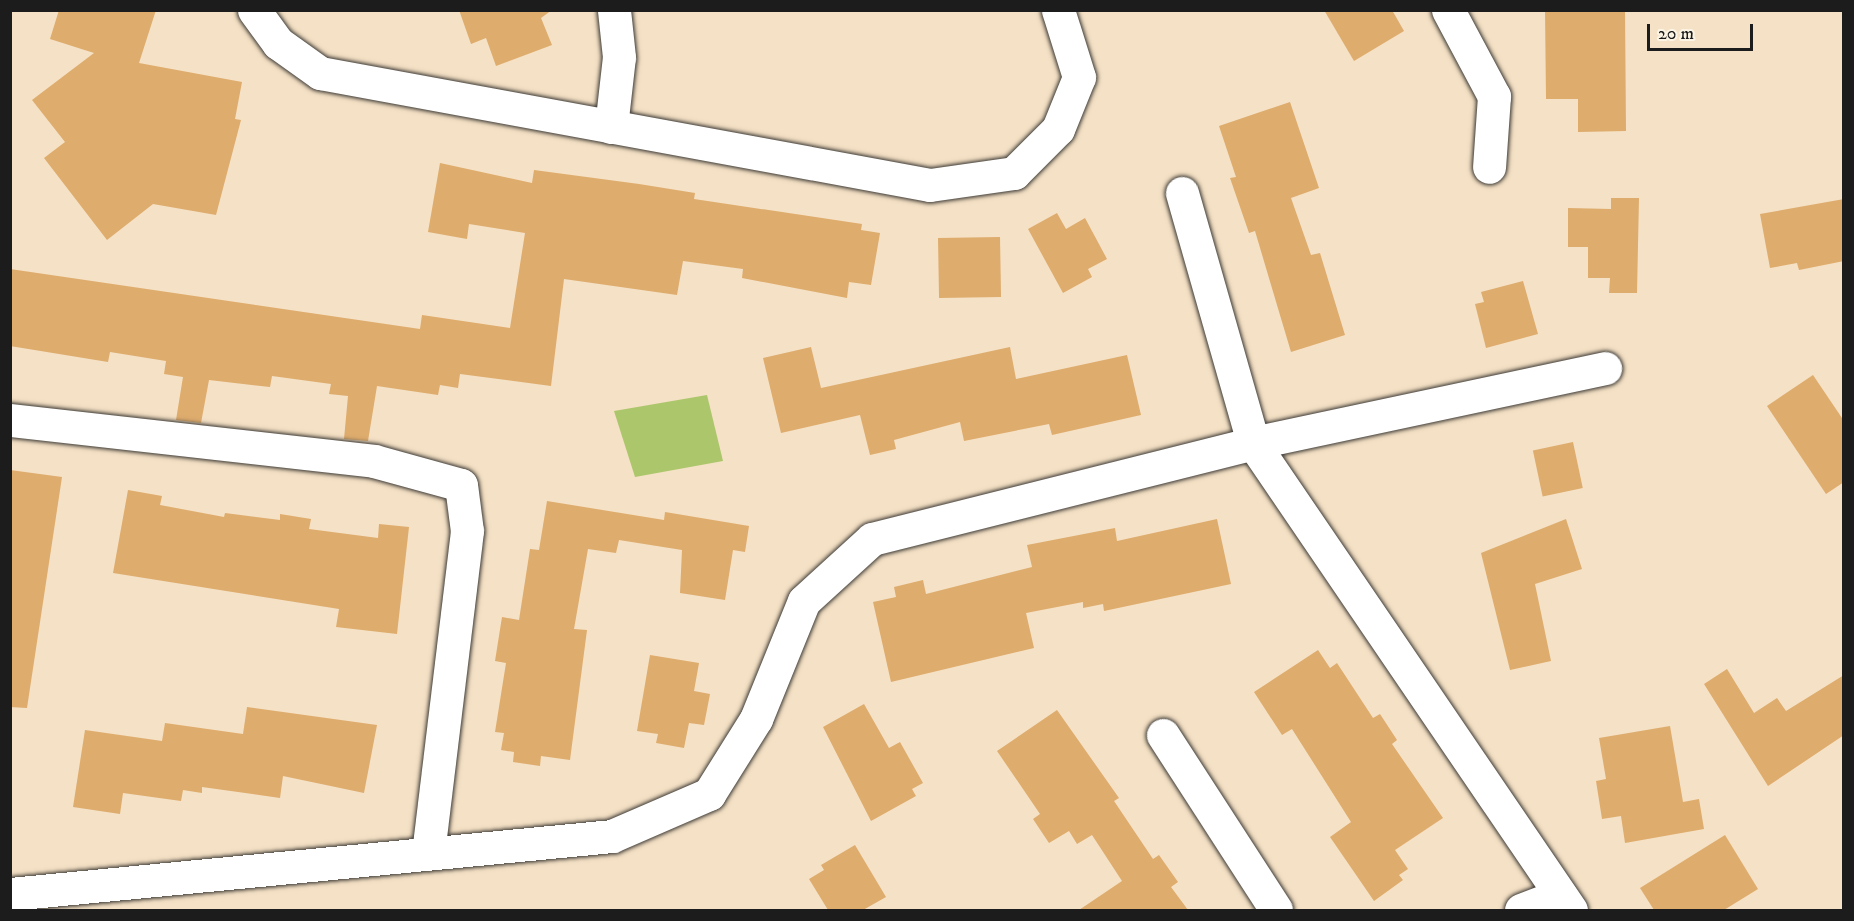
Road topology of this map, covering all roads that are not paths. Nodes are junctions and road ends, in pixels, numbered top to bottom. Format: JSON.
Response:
{"nodes":[{"id":1,"x":254,"y":10,"type":"edge"},
{"id":2,"x":614,"y":10,"type":"edge"},
{"id":3,"x":1058,"y":10,"type":"edge"},
{"id":4,"x":1448,"y":10,"type":"edge"},
{"id":5,"x":611,"y":127,"type":"junction"},
{"id":6,"x":1489,"y":167,"type":"dead end"},
{"id":7,"x":1182,"y":193,"type":"dead end"},
{"id":8,"x":1605,"y":368,"type":"dead end"},
{"id":9,"x":10,"y":420,"type":"edge"},
{"id":10,"x":1253,"y":443,"type":"junction"},
{"id":11,"x":1163,"y":735,"type":"dead end"},
{"id":12,"x":428,"y":854,"type":"junction"},
{"id":13,"x":10,"y":894,"type":"edge"},
{"id":14,"x":1566,"y":903,"type":"edge"},
{"id":15,"x":1276,"y":910,"type":"edge"},
{"id":16,"x":1521,"y":910,"type":"edge"}],
"edges":[{"from":1,"to":5,"type":"street"},
{"from":2,"to":5,"type":"street"},
{"from":3,"to":5,"type":"street"},
{"from":4,"to":6,"type":"street"},
{"from":7,"to":10,"type":"street"},
{"from":8,"to":10,"type":"street"},
{"from":9,"to":12,"type":"street"},
{"from":10,"to":12,"type":"street"},
{"from":10,"to":14,"type":"street"},
{"from":11,"to":15,"type":"street"},
{"from":12,"to":13,"type":"street"},
{"from":14,"to":16,"type":"street"}]}
